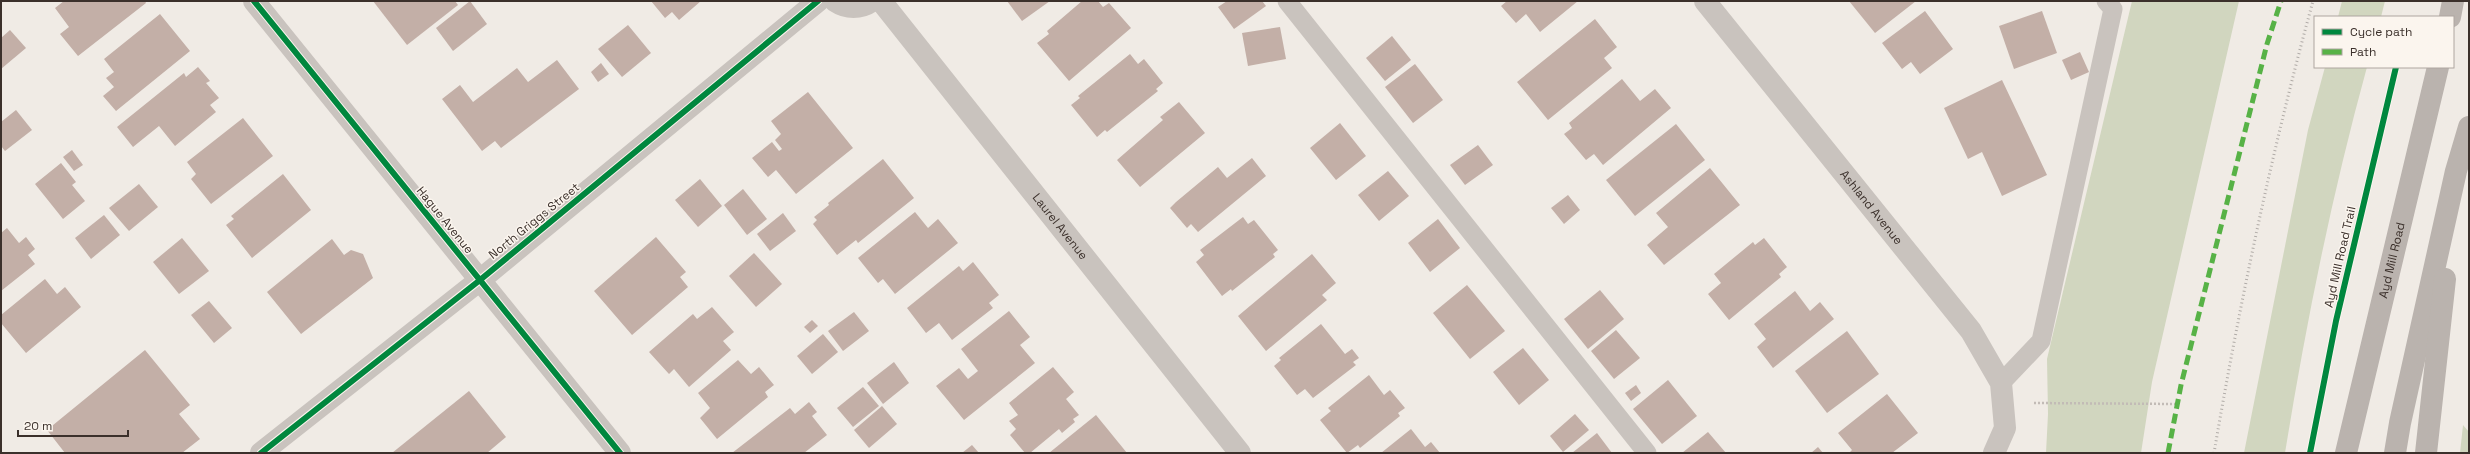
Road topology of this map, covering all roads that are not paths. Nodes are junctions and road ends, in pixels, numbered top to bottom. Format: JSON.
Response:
{"nodes":[{"id":1,"x":254,"y":1,"type":"edge"},
{"id":2,"x":818,"y":1,"type":"edge"},
{"id":3,"x":834,"y":1,"type":"edge"},
{"id":4,"x":872,"y":1,"type":"edge"},
{"id":5,"x":881,"y":1,"type":"edge"},
{"id":6,"x":1287,"y":1,"type":"edge"},
{"id":7,"x":1705,"y":1,"type":"edge"},
{"id":8,"x":2106,"y":1,"type":"edge"},
{"id":9,"x":2453,"y":1,"type":"edge"},
{"id":10,"x":2450,"y":16,"type":"edge"},
{"id":11,"x":2438,"y":68,"type":"edge"},
{"id":12,"x":2469,"y":127,"type":"edge"},
{"id":13,"x":2456,"y":171,"type":"junction"},
{"id":14,"x":480,"y":280,"type":"junction"},
{"id":15,"x":2002,"y":393,"type":"junction"},
{"id":16,"x":260,"y":453,"type":"edge"},
{"id":17,"x":620,"y":453,"type":"edge"},
{"id":18,"x":1240,"y":453,"type":"edge"},
{"id":19,"x":1647,"y":453,"type":"edge"},
{"id":20,"x":1994,"y":453,"type":"edge"},
{"id":21,"x":2346,"y":453,"type":"edge"},
{"id":22,"x":2395,"y":453,"type":"edge"},
{"id":23,"x":2426,"y":453,"type":"edge"}],
"edges":[{"from":1,"to":14,"type":"street","name":"Hague Avenue"},
{"from":2,"to":14,"type":"street","name":"North Griggs Street"},
{"from":3,"to":4,"type":"street"},
{"from":5,"to":18,"type":"street","name":"Laurel Avenue"},
{"from":6,"to":19,"type":"lane"},
{"from":7,"to":15,"type":"street","name":"Ashland Avenue"},
{"from":8,"to":15,"type":"lane"},
{"from":9,"to":10,"type":"main road"},
{"from":11,"to":21,"type":"main road","name":"Ayd Mill Road"},
{"from":12,"to":13,"type":"main road"},
{"from":13,"to":22,"type":"main road"},
{"from":13,"to":23,"type":"main road"},
{"from":14,"to":16,"type":"street","name":"North Griggs Street"},
{"from":14,"to":17,"type":"street","name":"Hague Avenue"},
{"from":15,"to":20,"type":"street","name":"Ashland Avenue"}]}
